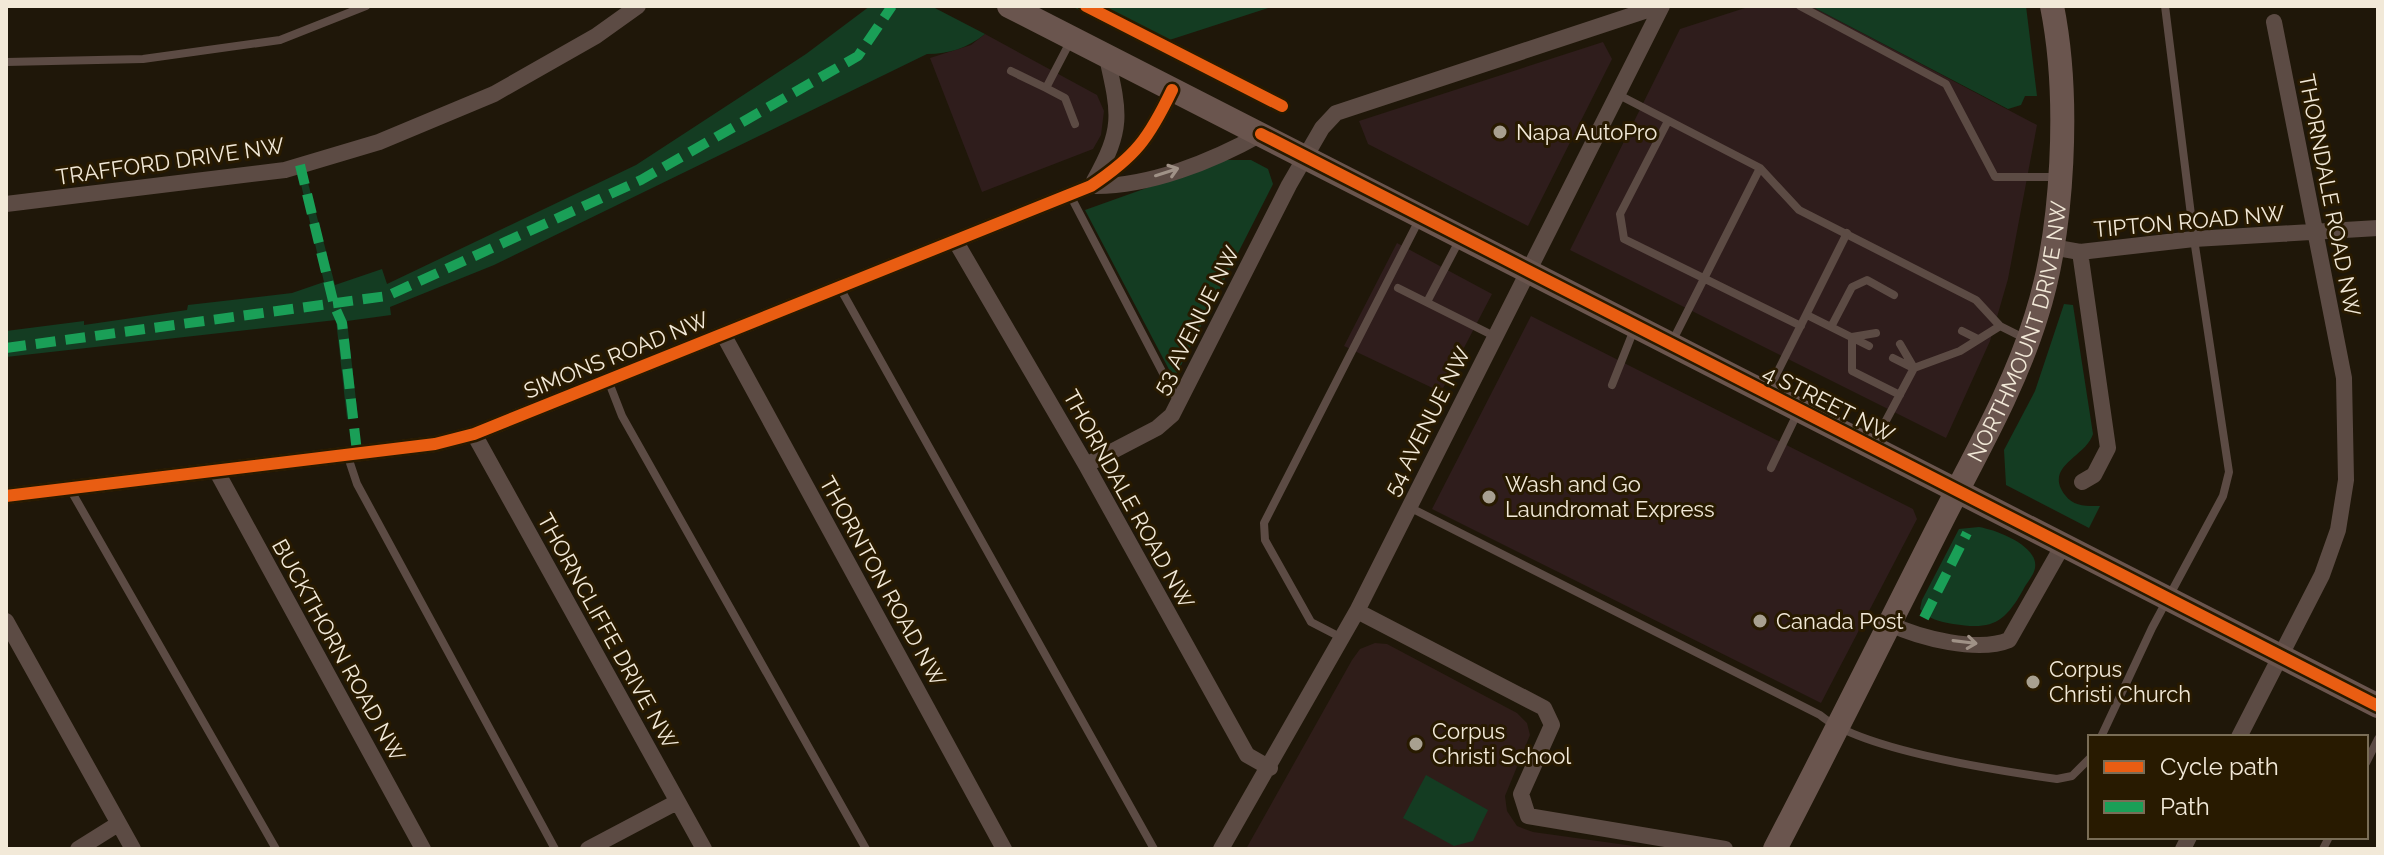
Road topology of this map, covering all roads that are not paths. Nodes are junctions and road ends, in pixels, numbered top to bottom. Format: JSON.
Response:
{"nodes":[{"id":1,"x":366,"y":6,"type":"edge"},
{"id":2,"x":638,"y":6,"type":"edge"},
{"id":3,"x":1009,"y":6,"type":"edge"},
{"id":4,"x":1661,"y":6,"type":"edge"},
{"id":5,"x":1800,"y":6,"type":"edge"},
{"id":6,"x":2052,"y":6,"type":"edge"},
{"id":7,"x":2165,"y":6,"type":"edge"},
{"id":8,"x":2274,"y":22,"type":"dead end"},
{"id":9,"x":1072,"y":39,"type":"junction"},
{"id":10,"x":1107,"y":58,"type":"junction"},
{"id":11,"x":6,"y":62,"type":"edge"},
{"id":12,"x":1011,"y":71,"type":"dead end"},
{"id":13,"x":1046,"y":88,"type":"junction"},
{"id":14,"x":1172,"y":90,"type":"junction"},
{"id":15,"x":1617,"y":94,"type":"junction"},
{"id":16,"x":1668,"y":121,"type":"junction"},
{"id":17,"x":1075,"y":124,"type":"dead end"},
{"id":18,"x":1261,"y":134,"type":"junction"},
{"id":19,"x":1305,"y":157,"type":"junction"},
{"id":20,"x":1760,"y":168,"type":"junction"},
{"id":21,"x":2058,"y":177,"type":"junction"},
{"id":22,"x":1091,"y":186,"type":"junction"},
{"id":23,"x":1070,"y":195,"type":"junction"},
{"id":24,"x":6,"y":204,"type":"edge"},
{"id":25,"x":1421,"y":216,"type":"junction"},
{"id":26,"x":2378,"y":228,"type":"edge"},
{"id":27,"x":1847,"y":233,"type":"junction"},
{"id":28,"x":2315,"y":233,"type":"junction"},
{"id":29,"x":1461,"y":237,"type":"junction"},
{"id":30,"x":2194,"y":239,"type":"junction"},
{"id":31,"x":956,"y":242,"type":"junction"},
{"id":32,"x":2052,"y":247,"type":"junction"},
{"id":33,"x":2080,"y":252,"type":"junction"},
{"id":34,"x":1528,"y":271,"type":"junction"},
{"id":35,"x":1705,"y":280,"type":"junction"},
{"id":36,"x":840,"y":288,"type":"junction"},
{"id":37,"x":1398,"y":288,"type":"dead end"},
{"id":38,"x":1894,"y":295,"type":"dead end"},
{"id":39,"x":1427,"y":302,"type":"junction"},
{"id":40,"x":1807,"y":315,"type":"junction"},
{"id":41,"x":1801,"y":326,"type":"junction"},
{"id":42,"x":2000,"y":326,"type":"junction"},
{"id":43,"x":1636,"y":327,"type":"junction"},
{"id":44,"x":1831,"y":327,"type":"junction"},
{"id":45,"x":1962,"y":331,"type":"dead end"},
{"id":46,"x":1876,"y":333,"type":"dead end"},
{"id":47,"x":723,"y":334,"type":"junction"},
{"id":48,"x":1494,"y":336,"type":"junction"},
{"id":49,"x":1852,"y":337,"type":"junction"},
{"id":50,"x":1978,"y":339,"type":"junction"},
{"id":51,"x":2027,"y":339,"type":"junction"},
{"id":52,"x":1671,"y":344,"type":"junction"},
{"id":53,"x":1900,"y":344,"type":"dead end"},
{"id":54,"x":1869,"y":346,"type":"dead end"},
{"id":55,"x":1893,"y":358,"type":"dead end"},
{"id":56,"x":1914,"y":368,"type":"junction"},
{"id":57,"x":608,"y":380,"type":"junction"},
{"id":58,"x":1612,"y":385,"type":"dead end"},
{"id":59,"x":1767,"y":393,"type":"junction"},
{"id":60,"x":1900,"y":395,"type":"junction"},
{"id":61,"x":1178,"y":402,"type":"junction"},
{"id":62,"x":1799,"y":410,"type":"junction"},
{"id":63,"x":474,"y":434,"type":"junction"},
{"id":64,"x":1872,"y":447,"type":"junction"},
{"id":65,"x":347,"y":454,"type":"junction"},
{"id":66,"x":1086,"y":465,"type":"junction"},
{"id":67,"x":1771,"y":468,"type":"dead end"},
{"id":68,"x":217,"y":472,"type":"junction"},
{"id":69,"x":2082,"y":482,"type":"dead end"},
{"id":70,"x":69,"y":489,"type":"junction"},
{"id":71,"x":1957,"y":491,"type":"junction"},
{"id":72,"x":6,"y":496,"type":"edge"},
{"id":73,"x":1409,"y":507,"type":"junction"},
{"id":74,"x":2063,"y":545,"type":"junction"},
{"id":75,"x":2168,"y":599,"type":"junction"},
{"id":76,"x":1357,"y":611,"type":"junction"},
{"id":77,"x":6,"y":621,"type":"edge"},
{"id":78,"x":1890,"y":624,"type":"junction"},
{"id":79,"x":1342,"y":638,"type":"junction"},
{"id":80,"x":2280,"y":657,"type":"junction"},
{"id":81,"x":2378,"y":706,"type":"edge"},
{"id":82,"x":1836,"y":729,"type":"junction"},
{"id":83,"x":2102,"y":735,"type":"edge"},
{"id":84,"x":2240,"y":735,"type":"edge"},
{"id":85,"x":2378,"y":739,"type":"edge"},
{"id":86,"x":2368,"y":759,"type":"edge"},
{"id":87,"x":2088,"y":760,"type":"edge"},
{"id":88,"x":1270,"y":768,"type":"junction"},
{"id":89,"x":677,"y":802,"type":"junction"},
{"id":90,"x":118,"y":824,"type":"junction"},
{"id":91,"x":78,"y":849,"type":"edge"},
{"id":92,"x":133,"y":849,"type":"edge"},
{"id":93,"x":276,"y":849,"type":"edge"},
{"id":94,"x":423,"y":849,"type":"edge"},
{"id":95,"x":555,"y":849,"type":"edge"},
{"id":96,"x":588,"y":849,"type":"edge"},
{"id":97,"x":704,"y":849,"type":"edge"},
{"id":98,"x":866,"y":849,"type":"edge"},
{"id":99,"x":1004,"y":849,"type":"edge"},
{"id":100,"x":1154,"y":849,"type":"edge"},
{"id":101,"x":1221,"y":849,"type":"edge"},
{"id":102,"x":1725,"y":849,"type":"edge"},
{"id":103,"x":1775,"y":849,"type":"edge"}],
"edges":[{"from":1,"to":11,"type":"lane"},
{"from":2,"to":24,"type":"street","name":"TRAFFORD DRIVE NW"},
{"from":3,"to":9,"type":"main road","name":"4 STREET NW"},
{"from":4,"to":15,"type":"street","name":"54 AVENUE NW"},
{"from":4,"to":19,"type":"street","name":"53 AVENUE NW"},
{"from":5,"to":21,"type":"lane"},
{"from":6,"to":21,"type":"main road","name":"NORTHMOUNT DRIVE NW"},
{"from":7,"to":30,"type":"lane"},
{"from":8,"to":28,"type":"street","name":"THORNDALE ROAD NW"},
{"from":9,"to":10,"type":"main road","name":"4 STREET NW"},
{"from":9,"to":13,"type":"lane"},
{"from":10,"to":14,"type":"main road","name":"4 STREET NW"},
{"from":10,"to":22,"type":"street"},
{"from":12,"to":13,"type":"lane"},
{"from":13,"to":17,"type":"lane"},
{"from":14,"to":18,"type":"main road","name":"4 STREET NW"},
{"from":14,"to":22,"type":"street","name":"SIMONS ROAD NW"},
{"from":15,"to":16,"type":"lane"},
{"from":15,"to":34,"type":"street","name":"54 AVENUE NW"},
{"from":16,"to":20,"type":"lane"},
{"from":16,"to":35,"type":"lane"},
{"from":18,"to":19,"type":"main road","name":"4 STREET NW"},
{"from":22,"to":18,"type":"street","name":"SIMONS ROAD NW","one_way":true},
{"from":19,"to":25,"type":"main road","name":"4 STREET NW"},
{"from":19,"to":61,"type":"street","name":"53 AVENUE NW"},
{"from":20,"to":27,"type":"lane"},
{"from":20,"to":35,"type":"lane"},
{"from":21,"to":32,"type":"main road","name":"NORTHMOUNT DRIVE NW"},
{"from":22,"to":23,"type":"street","name":"SIMONS ROAD NW"},
{"from":23,"to":31,"type":"street","name":"SIMONS ROAD NW"},
{"from":23,"to":61,"type":"lane"},
{"from":25,"to":29,"type":"main road","name":"4 STREET NW"},
{"from":25,"to":79,"type":"lane"},
{"from":26,"to":28,"type":"street","name":"TIPTON ROAD NW"},
{"from":27,"to":40,"type":"lane"},
{"from":27,"to":42,"type":"lane"},
{"from":28,"to":30,"type":"street","name":"TIPTON ROAD NW"},
{"from":28,"to":80,"type":"street","name":"THORNDALE ROAD NW"},
{"from":29,"to":34,"type":"main road","name":"4 STREET NW"},
{"from":29,"to":39,"type":"lane"},
{"from":30,"to":33,"type":"street","name":"TIPTON ROAD NW"},
{"from":30,"to":75,"type":"lane"},
{"from":31,"to":36,"type":"street","name":"SIMONS ROAD NW"},
{"from":31,"to":66,"type":"street","name":"THORNDALE ROAD NW"},
{"from":32,"to":33,"type":"street","name":"TIPTON ROAD NW"},
{"from":32,"to":51,"type":"main road","name":"NORTHMOUNT DRIVE NW"},
{"from":33,"to":69,"type":"street"},
{"from":34,"to":43,"type":"main road","name":"4 STREET NW"},
{"from":34,"to":48,"type":"street","name":"54 AVENUE NW"},
{"from":35,"to":41,"type":"lane"},
{"from":35,"to":52,"type":"lane"},
{"from":36,"to":47,"type":"street","name":"SIMONS ROAD NW"},
{"from":36,"to":100,"type":"lane"},
{"from":37,"to":39,"type":"lane"},
{"from":38,"to":44,"type":"lane"},
{"from":39,"to":48,"type":"lane"},
{"from":40,"to":41,"type":"lane"},
{"from":40,"to":44,"type":"lane"},
{"from":41,"to":59,"type":"lane"},
{"from":42,"to":50,"type":"lane"},
{"from":42,"to":51,"type":"lane"},
{"from":43,"to":52,"type":"main road","name":"4 STREET NW"},
{"from":43,"to":58,"type":"lane"},
{"from":44,"to":49,"type":"lane"},
{"from":45,"to":50,"type":"lane"},
{"from":46,"to":49,"type":"lane"},
{"from":47,"to":57,"type":"street","name":"SIMONS ROAD NW"},
{"from":47,"to":99,"type":"street","name":"THORNTON ROAD NW"},
{"from":48,"to":73,"type":"street","name":"54 AVENUE NW"},
{"from":49,"to":54,"type":"lane"},
{"from":49,"to":60,"type":"lane"},
{"from":50,"to":56,"type":"lane"},
{"from":51,"to":71,"type":"main road","name":"NORTHMOUNT DRIVE NW"},
{"from":52,"to":59,"type":"main road","name":"4 STREET NW"},
{"from":53,"to":56,"type":"lane"},
{"from":55,"to":56,"type":"lane"},
{"from":56,"to":60,"type":"lane"},
{"from":57,"to":63,"type":"street","name":"SIMONS ROAD NW"},
{"from":57,"to":98,"type":"lane"},
{"from":59,"to":62,"type":"main road","name":"4 STREET NW"},
{"from":60,"to":64,"type":"lane"},
{"from":61,"to":66,"type":"street","name":"53 AVENUE NW"},
{"from":62,"to":64,"type":"main road","name":"4 STREET NW"},
{"from":62,"to":67,"type":"lane"},
{"from":63,"to":65,"type":"street","name":"SIMONS ROAD NW"},
{"from":63,"to":89,"type":"street","name":"THORNCLIFFE DRIVE NW"},
{"from":64,"to":71,"type":"main road","name":"4 STREET NW"},
{"from":65,"to":68,"type":"street","name":"SIMONS ROAD NW"},
{"from":65,"to":95,"type":"lane"},
{"from":66,"to":88,"type":"street","name":"THORNDALE ROAD NW"},
{"from":68,"to":70,"type":"street","name":"SIMONS ROAD NW"},
{"from":68,"to":94,"type":"street","name":"BUCKTHORN ROAD NW"},
{"from":70,"to":72,"type":"street","name":"SIMONS ROAD NW"},
{"from":70,"to":93,"type":"lane"},
{"from":71,"to":74,"type":"main road","name":"4 STREET NW"},
{"from":71,"to":78,"type":"main road","name":"NORTHMOUNT DRIVE NW"},
{"from":73,"to":76,"type":"street","name":"54 AVENUE NW"},
{"from":73,"to":82,"type":"lane"},
{"from":74,"to":75,"type":"main road","name":"4 STREET NW"},
{"from":78,"to":74,"type":"street","one_way":true},
{"from":75,"to":80,"type":"main road","name":"4 STREET NW"},
{"from":75,"to":83,"type":"lane"},
{"from":76,"to":79,"type":"street","name":"54 AVENUE NW"},
{"from":76,"to":102,"type":"street"},
{"from":77,"to":90,"type":"street"},
{"from":78,"to":82,"type":"main road","name":"NORTHMOUNT DRIVE NW"},
{"from":79,"to":88,"type":"street","name":"54 AVENUE NW"},
{"from":80,"to":81,"type":"main road","name":"4 STREET NW"},
{"from":80,"to":84,"type":"street","name":"THORNDALE ROAD NW"},
{"from":82,"to":87,"type":"lane"},
{"from":82,"to":103,"type":"main road","name":"NORTHMOUNT DRIVE NW"},
{"from":85,"to":86,"type":"lane"},
{"from":88,"to":101,"type":"street","name":"54 AVENUE NW"},
{"from":89,"to":96,"type":"street"},
{"from":89,"to":97,"type":"street","name":"THORNCLIFFE DRIVE NW"},
{"from":90,"to":91,"type":"street"},
{"from":90,"to":92,"type":"street"}]}
